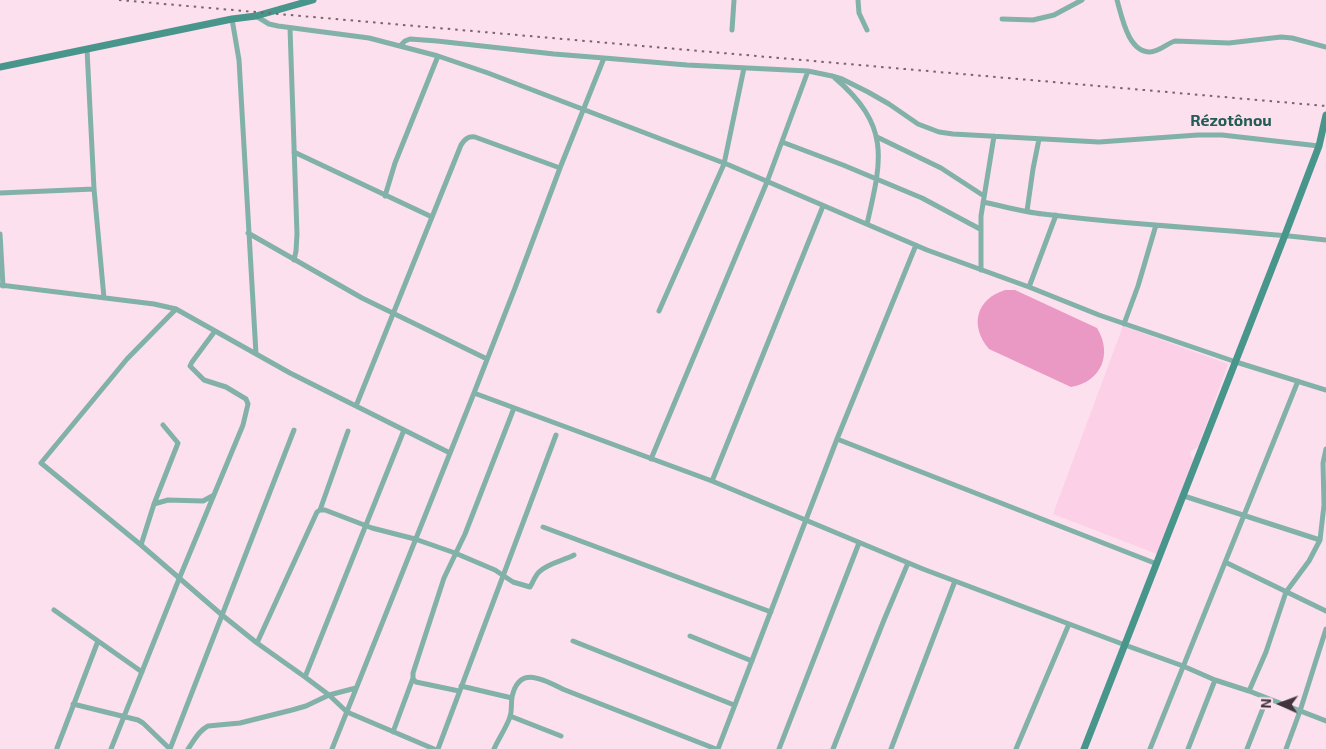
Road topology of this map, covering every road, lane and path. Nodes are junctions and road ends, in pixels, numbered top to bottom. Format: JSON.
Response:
{"nodes":[{"id":1,"x":313,"y":0,"type":"edge"},
{"id":2,"x":734,"y":0,"type":"edge"},
{"id":3,"x":858,"y":0,"type":"edge"},
{"id":4,"x":1082,"y":0,"type":"edge"},
{"id":5,"x":1117,"y":0,"type":"edge"},
{"id":6,"x":256,"y":16,"type":"junction"},
{"id":7,"x":232,"y":19,"type":"junction"},
{"id":8,"x":1002,"y":19,"type":"dead end"},
{"id":9,"x":290,"y":28,"type":"junction"},
{"id":10,"x":732,"y":30,"type":"dead end"},
{"id":11,"x":867,"y":30,"type":"dead end"},
{"id":12,"x":400,"y":46,"type":"junction"},
{"id":13,"x":1326,"y":47,"type":"edge"},
{"id":14,"x":87,"y":49,"type":"junction"},
{"id":15,"x":438,"y":56,"type":"junction"},
{"id":16,"x":604,"y":58,"type":"junction"},
{"id":17,"x":0,"y":67,"type":"edge"},
{"id":18,"x":744,"y":68,"type":"junction"},
{"id":19,"x":808,"y":71,"type":"junction"},
{"id":20,"x":832,"y":76,"type":"junction"},
{"id":21,"x":584,"y":109,"type":"junction"},
{"id":22,"x":1326,"y":115,"type":"edge"},
{"id":23,"x":1325,"y":127,"type":"edge"},
{"id":24,"x":994,"y":136,"type":"junction"},
{"id":25,"x":877,"y":137,"type":"junction"},
{"id":26,"x":1039,"y":139,"type":"junction"},
{"id":27,"x":782,"y":142,"type":"junction"},
{"id":28,"x":1319,"y":146,"type":"junction"},
{"id":29,"x":294,"y":152,"type":"junction"},
{"id":30,"x":724,"y":164,"type":"junction"},
{"id":31,"x":560,"y":168,"type":"junction"},
{"id":32,"x":877,"y":180,"type":"junction"},
{"id":33,"x":767,"y":182,"type":"junction"},
{"id":34,"x":94,"y":188,"type":"junction"},
{"id":35,"x":0,"y":193,"type":"edge"},
{"id":36,"x":385,"y":196,"type":"junction"},
{"id":37,"x":984,"y":199,"type":"junction"},
{"id":38,"x":823,"y":206,"type":"junction"},
{"id":39,"x":1027,"y":211,"type":"junction"},
{"id":40,"x":1056,"y":215,"type":"junction"},
{"id":41,"x":432,"y":217,"type":"junction"},
{"id":42,"x":867,"y":224,"type":"junction"},
{"id":43,"x":1156,"y":225,"type":"junction"},
{"id":44,"x":980,"y":229,"type":"junction"},
{"id":45,"x":248,"y":233,"type":"junction"},
{"id":46,"x":0,"y":234,"type":"edge"},
{"id":47,"x":1285,"y":235,"type":"junction"},
{"id":48,"x":1326,"y":240,"type":"edge"},
{"id":49,"x":916,"y":245,"type":"junction"},
{"id":50,"x":294,"y":260,"type":"junction"},
{"id":51,"x":981,"y":270,"type":"junction"},
{"id":52,"x":2,"y":285,"type":"edge"},
{"id":53,"x":1029,"y":287,"type":"junction"},
{"id":54,"x":104,"y":298,"type":"junction"},
{"id":55,"x":176,"y":310,"type":"junction"},
{"id":56,"x":659,"y":311,"type":"dead end"},
{"id":57,"x":393,"y":313,"type":"junction"},
{"id":58,"x":1124,"y":324,"type":"junction"},
{"id":59,"x":215,"y":331,"type":"junction"},
{"id":60,"x":256,"y":354,"type":"junction"},
{"id":61,"x":487,"y":359,"type":"junction"},
{"id":62,"x":1236,"y":362,"type":"junction"},
{"id":63,"x":1298,"y":381,"type":"junction"},
{"id":64,"x":1326,"y":390,"type":"edge"},
{"id":65,"x":474,"y":393,"type":"junction"},
{"id":66,"x":356,"y":406,"type":"junction"},
{"id":67,"x":514,"y":408,"type":"junction"},
{"id":68,"x":163,"y":425,"type":"dead end"},
{"id":69,"x":294,"y":430,"type":"dead end"},
{"id":70,"x":404,"y":430,"type":"junction"},
{"id":71,"x":348,"y":431,"type":"dead end"},
{"id":72,"x":556,"y":435,"type":"dead end"},
{"id":73,"x":837,"y":439,"type":"junction"},
{"id":74,"x":1326,"y":449,"type":"edge"},
{"id":75,"x":450,"y":453,"type":"junction"},
{"id":76,"x":651,"y":459,"type":"junction"},
{"id":77,"x":712,"y":481,"type":"junction"},
{"id":78,"x":215,"y":494,"type":"junction"},
{"id":79,"x":1184,"y":496,"type":"junction"},
{"id":80,"x":154,"y":504,"type":"junction"},
{"id":81,"x":320,"y":510,"type":"junction"},
{"id":82,"x":1244,"y":516,"type":"junction"},
{"id":83,"x":806,"y":521,"type":"junction"},
{"id":84,"x":366,"y":526,"type":"junction"},
{"id":85,"x":543,"y":528,"type":"dead end"},
{"id":86,"x":415,"y":539,"type":"junction"},
{"id":87,"x":1320,"y":540,"type":"junction"},
{"id":88,"x":859,"y":543,"type":"junction"},
{"id":89,"x":141,"y":545,"type":"junction"},
{"id":90,"x":455,"y":553,"type":"junction"},
{"id":91,"x":574,"y":555,"type":"dead end"},
{"id":92,"x":1225,"y":562,"type":"junction"},
{"id":93,"x":908,"y":563,"type":"junction"},
{"id":94,"x":1157,"y":564,"type":"junction"},
{"id":95,"x":503,"y":576,"type":"junction"},
{"id":96,"x":179,"y":579,"type":"junction"},
{"id":97,"x":955,"y":581,"type":"junction"},
{"id":98,"x":1286,"y":592,"type":"junction"},
{"id":99,"x":54,"y":610,"type":"dead end"},
{"id":100,"x":1326,"y":611,"type":"edge"},
{"id":101,"x":772,"y":612,"type":"junction"},
{"id":102,"x":222,"y":615,"type":"junction"},
{"id":103,"x":1068,"y":624,"type":"junction"},
{"id":104,"x":1326,"y":629,"type":"edge"},
{"id":105,"x":690,"y":636,"type":"dead end"},
{"id":106,"x":98,"y":641,"type":"junction"},
{"id":107,"x":573,"y":641,"type":"dead end"},
{"id":108,"x":258,"y":643,"type":"junction"},
{"id":109,"x":1125,"y":645,"type":"junction"},
{"id":110,"x":752,"y":660,"type":"junction"},
{"id":111,"x":1183,"y":666,"type":"junction"},
{"id":112,"x":142,"y":672,"type":"junction"},
{"id":113,"x":305,"y":677,"type":"junction"},
{"id":114,"x":413,"y":678,"type":"junction"},
{"id":115,"x":1216,"y":680,"type":"junction"},
{"id":116,"x":356,"y":688,"type":"junction"},
{"id":117,"x":460,"y":689,"type":"junction"},
{"id":118,"x":1249,"y":691,"type":"junction"},
{"id":119,"x":329,"y":695,"type":"junction"},
{"id":120,"x":512,"y":698,"type":"junction"},
{"id":121,"x":1267,"y":698,"type":"junction"},
{"id":122,"x":73,"y":704,"type":"junction"},
{"id":123,"x":734,"y":705,"type":"junction"},
{"id":124,"x":1300,"y":711,"type":"junction"},
{"id":125,"x":347,"y":712,"type":"junction"},
{"id":126,"x":124,"y":716,"type":"junction"},
{"id":127,"x":510,"y":716,"type":"junction"},
{"id":128,"x":1326,"y":721,"type":"edge"},
{"id":129,"x":393,"y":732,"type":"junction"},
{"id":130,"x":561,"y":736,"type":"dead end"},
{"id":131,"x":57,"y":748,"type":"edge"},
{"id":132,"x":111,"y":749,"type":"edge"},
{"id":133,"x":170,"y":749,"type":"edge"},
{"id":134,"x":188,"y":749,"type":"edge"},
{"id":135,"x":332,"y":749,"type":"edge"},
{"id":136,"x":434,"y":749,"type":"edge"},
{"id":137,"x":438,"y":749,"type":"edge"},
{"id":138,"x":494,"y":749,"type":"edge"},
{"id":139,"x":717,"y":749,"type":"edge"},
{"id":140,"x":779,"y":749,"type":"edge"},
{"id":141,"x":833,"y":749,"type":"edge"},
{"id":142,"x":891,"y":749,"type":"edge"},
{"id":143,"x":1016,"y":749,"type":"edge"},
{"id":144,"x":1084,"y":749,"type":"edge"},
{"id":145,"x":1150,"y":749,"type":"edge"},
{"id":146,"x":1188,"y":749,"type":"edge"},
{"id":147,"x":1247,"y":749,"type":"edge"},
{"id":148,"x":1286,"y":749,"type":"edge"}],
"edges":[{"from":1,"to":6,"type":"main road"},
{"from":2,"to":10,"type":"street"},
{"from":3,"to":11,"type":"street"},
{"from":4,"to":8,"type":"street"},
{"from":5,"to":13,"type":"street"},
{"from":6,"to":7,"type":"main road"},
{"from":6,"to":9,"type":"street"},
{"from":7,"to":14,"type":"main road"},
{"from":7,"to":45,"type":"street"},
{"from":9,"to":12,"type":"street"},
{"from":9,"to":29,"type":"street"},
{"from":12,"to":15,"type":"street"},
{"from":12,"to":16,"type":"street"},
{"from":14,"to":17,"type":"main road"},
{"from":14,"to":34,"type":"street"},
{"from":15,"to":21,"type":"street"},
{"from":15,"to":36,"type":"street"},
{"from":16,"to":18,"type":"street"},
{"from":16,"to":21,"type":"street"},
{"from":18,"to":19,"type":"street"},
{"from":18,"to":30,"type":"street"},
{"from":19,"to":20,"type":"street"},
{"from":19,"to":27,"type":"street"},
{"from":20,"to":24,"type":"street"},
{"from":20,"to":25,"type":"street"},
{"from":21,"to":30,"type":"street"},
{"from":21,"to":31,"type":"street"},
{"from":22,"to":23,"type":"main road"},
{"from":23,"to":28,"type":"main road"},
{"from":24,"to":26,"type":"street"},
{"from":24,"to":37,"type":"street"},
{"from":25,"to":32,"type":"street"},
{"from":25,"to":37,"type":"street"},
{"from":26,"to":28,"type":"street"},
{"from":26,"to":39,"type":"street"},
{"from":27,"to":32,"type":"street"},
{"from":27,"to":33,"type":"street"},
{"from":28,"to":47,"type":"main road"},
{"from":29,"to":36,"type":"street"},
{"from":29,"to":50,"type":"street"},
{"from":30,"to":33,"type":"street"},
{"from":30,"to":56,"type":"street"},
{"from":31,"to":41,"type":"street"},
{"from":31,"to":61,"type":"street"},
{"from":32,"to":42,"type":"street"},
{"from":32,"to":44,"type":"street"},
{"from":33,"to":38,"type":"street"},
{"from":33,"to":76,"type":"street"},
{"from":34,"to":35,"type":"street"},
{"from":34,"to":54,"type":"street"},
{"from":36,"to":41,"type":"street"},
{"from":37,"to":39,"type":"street"},
{"from":37,"to":44,"type":"street"},
{"from":38,"to":42,"type":"street"},
{"from":38,"to":77,"type":"street"},
{"from":39,"to":40,"type":"street"},
{"from":40,"to":43,"type":"street"},
{"from":40,"to":53,"type":"street"},
{"from":41,"to":57,"type":"street"},
{"from":42,"to":49,"type":"street"},
{"from":43,"to":47,"type":"street"},
{"from":43,"to":58,"type":"street"},
{"from":44,"to":51,"type":"street"},
{"from":45,"to":50,"type":"street"},
{"from":45,"to":60,"type":"street"},
{"from":46,"to":52,"type":"street"},
{"from":47,"to":48,"type":"street"},
{"from":47,"to":62,"type":"main road"},
{"from":49,"to":51,"type":"street"},
{"from":49,"to":73,"type":"street"},
{"from":50,"to":57,"type":"street"},
{"from":51,"to":53,"type":"street"},
{"from":52,"to":54,"type":"street"},
{"from":53,"to":58,"type":"street"},
{"from":54,"to":55,"type":"street"},
{"from":55,"to":59,"type":"street"},
{"from":55,"to":89,"type":"street"},
{"from":57,"to":61,"type":"street"},
{"from":57,"to":66,"type":"street"},
{"from":58,"to":62,"type":"street"},
{"from":59,"to":60,"type":"street"},
{"from":59,"to":78,"type":"street"},
{"from":60,"to":66,"type":"street"},
{"from":61,"to":65,"type":"street"},
{"from":62,"to":63,"type":"street"},
{"from":62,"to":79,"type":"main road"},
{"from":63,"to":64,"type":"street"},
{"from":63,"to":82,"type":"street"},
{"from":65,"to":67,"type":"street"},
{"from":65,"to":75,"type":"street"},
{"from":66,"to":70,"type":"street"},
{"from":67,"to":76,"type":"street"},
{"from":67,"to":90,"type":"street"},
{"from":68,"to":80,"type":"street"},
{"from":69,"to":102,"type":"street"},
{"from":70,"to":75,"type":"street"},
{"from":70,"to":84,"type":"street"},
{"from":71,"to":81,"type":"street"},
{"from":72,"to":95,"type":"street"},
{"from":73,"to":83,"type":"street"},
{"from":73,"to":94,"type":"street"},
{"from":74,"to":87,"type":"street"},
{"from":75,"to":86,"type":"street"},
{"from":76,"to":77,"type":"street"},
{"from":77,"to":83,"type":"street"},
{"from":78,"to":80,"type":"street"},
{"from":78,"to":96,"type":"street"},
{"from":79,"to":82,"type":"street"},
{"from":79,"to":94,"type":"main road"},
{"from":80,"to":89,"type":"street"},
{"from":81,"to":84,"type":"street"},
{"from":81,"to":108,"type":"street"},
{"from":82,"to":87,"type":"street"},
{"from":82,"to":92,"type":"street"},
{"from":83,"to":88,"type":"street"},
{"from":83,"to":101,"type":"street"},
{"from":84,"to":86,"type":"street"},
{"from":84,"to":113,"type":"street"},
{"from":85,"to":101,"type":"street"},
{"from":86,"to":90,"type":"street"},
{"from":86,"to":116,"type":"street"},
{"from":87,"to":98,"type":"street"},
{"from":88,"to":93,"type":"street"},
{"from":88,"to":140,"type":"street"},
{"from":89,"to":96,"type":"street"},
{"from":90,"to":95,"type":"street"},
{"from":90,"to":114,"type":"street"},
{"from":91,"to":95,"type":"street"},
{"from":92,"to":98,"type":"street"},
{"from":92,"to":111,"type":"street"},
{"from":93,"to":97,"type":"street"},
{"from":93,"to":141,"type":"street"},
{"from":94,"to":109,"type":"main road"},
{"from":95,"to":117,"type":"street"},
{"from":96,"to":102,"type":"street"},
{"from":96,"to":112,"type":"street"},
{"from":97,"to":103,"type":"street"},
{"from":97,"to":142,"type":"street"},
{"from":98,"to":100,"type":"street"},
{"from":98,"to":118,"type":"street"},
{"from":99,"to":106,"type":"street"},
{"from":101,"to":110,"type":"street"},
{"from":102,"to":108,"type":"street"},
{"from":102,"to":133,"type":"street"},
{"from":103,"to":109,"type":"street"},
{"from":103,"to":143,"type":"street"},
{"from":104,"to":124,"type":"street"},
{"from":105,"to":110,"type":"street"},
{"from":106,"to":112,"type":"street"},
{"from":106,"to":122,"type":"street"},
{"from":107,"to":123,"type":"street"},
{"from":108,"to":113,"type":"street"},
{"from":109,"to":111,"type":"street"},
{"from":109,"to":144,"type":"main road"},
{"from":110,"to":123,"type":"street"},
{"from":111,"to":115,"type":"street"},
{"from":111,"to":145,"type":"street"},
{"from":112,"to":126,"type":"street"},
{"from":113,"to":119,"type":"street"},
{"from":114,"to":117,"type":"street"},
{"from":114,"to":129,"type":"street"},
{"from":115,"to":118,"type":"street"},
{"from":115,"to":146,"type":"street"},
{"from":116,"to":119,"type":"street"},
{"from":116,"to":125,"type":"street"},
{"from":117,"to":120,"type":"street"},
{"from":117,"to":137,"type":"street"},
{"from":118,"to":121,"type":"street"},
{"from":119,"to":125,"type":"street"},
{"from":119,"to":134,"type":"street"},
{"from":120,"to":127,"type":"street"},
{"from":120,"to":139,"type":"street"},
{"from":121,"to":124,"type":"street"},
{"from":121,"to":147,"type":"street"},
{"from":122,"to":126,"type":"street"},
{"from":122,"to":131,"type":"street"},
{"from":123,"to":139,"type":"street"},
{"from":124,"to":128,"type":"street"},
{"from":124,"to":148,"type":"street"},
{"from":125,"to":129,"type":"street"},
{"from":125,"to":135,"type":"street"},
{"from":126,"to":132,"type":"street"},
{"from":126,"to":133,"type":"street"},
{"from":127,"to":130,"type":"street"},
{"from":127,"to":138,"type":"street"},
{"from":129,"to":136,"type":"street"}]}
